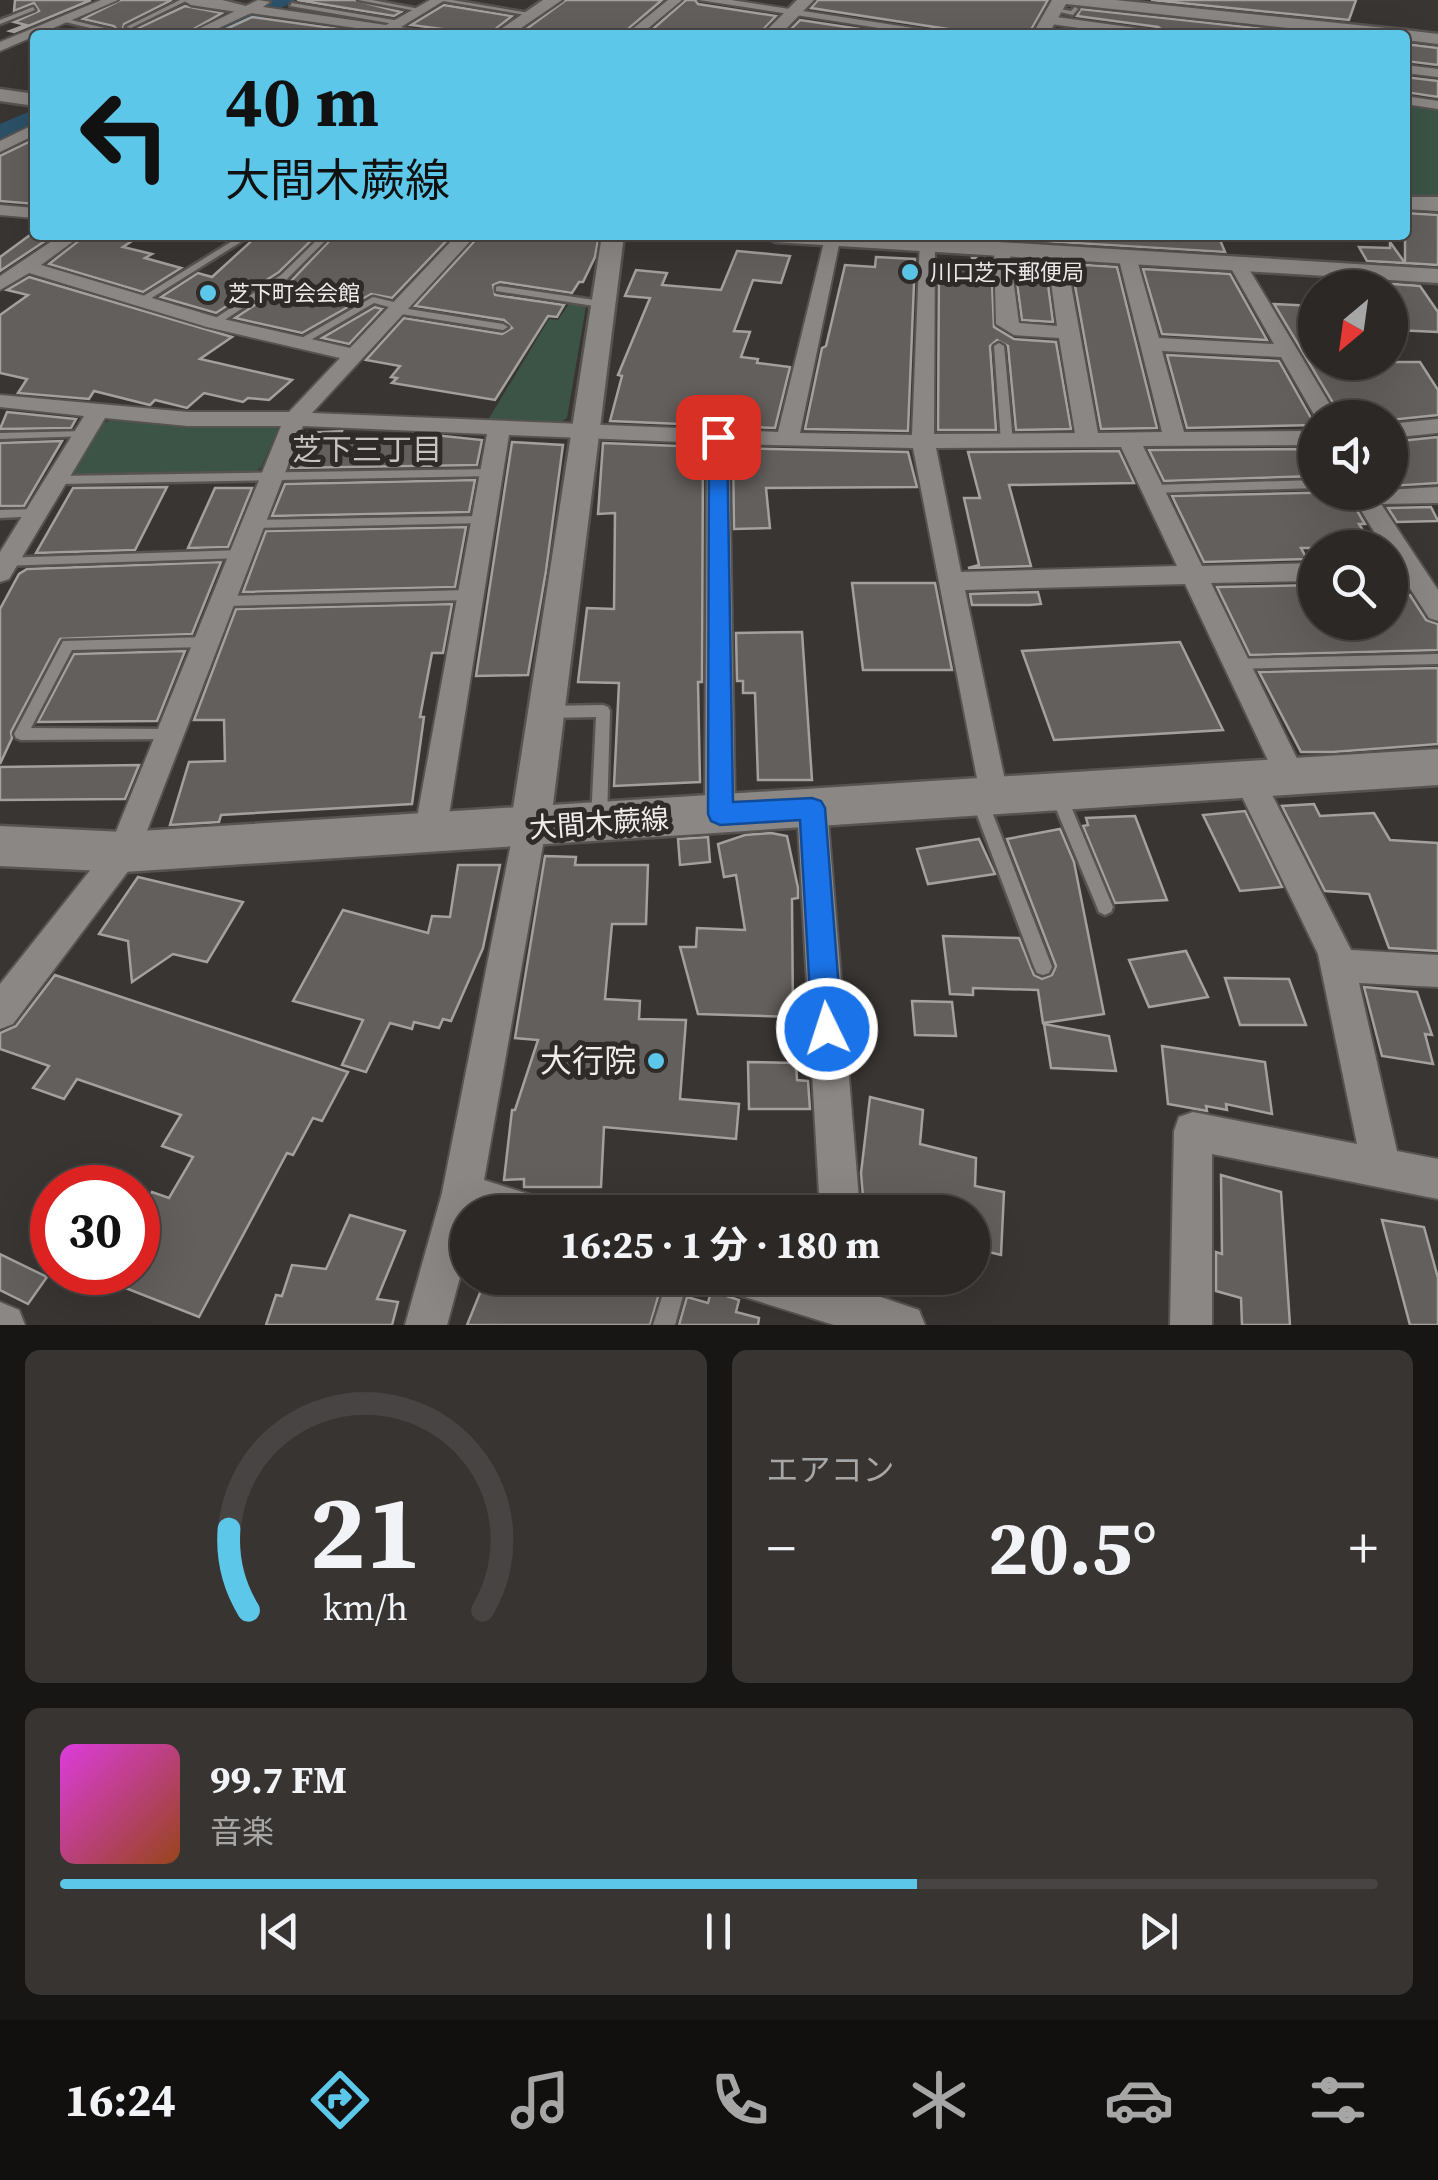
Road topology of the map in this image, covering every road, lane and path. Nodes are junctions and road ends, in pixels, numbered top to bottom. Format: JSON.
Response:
{"nodes":[{"id":1,"x":112,"y":0,"type":"edge"},
{"id":2,"x":188,"y":0,"type":"edge"},
{"id":3,"x":361,"y":0,"type":"edge"},
{"id":4,"x":439,"y":0,"type":"edge"},
{"id":5,"x":554,"y":0,"type":"edge"},
{"id":6,"x":676,"y":0,"type":"edge"},
{"id":7,"x":705,"y":0,"type":"edge"},
{"id":8,"x":296,"y":2,"type":"edge"},
{"id":9,"x":1171,"y":5,"type":"edge"},
{"id":10,"x":241,"y":6,"type":"edge"},
{"id":11,"x":800,"y":6,"type":"edge"},
{"id":12,"x":272,"y":8,"type":"edge"},
{"id":13,"x":33,"y":9,"type":"dead end"},
{"id":14,"x":422,"y":10,"type":"junction"},
{"id":15,"x":1058,"y":12,"type":"edge"},
{"id":16,"x":532,"y":14,"type":"junction"},
{"id":17,"x":63,"y":20,"type":"junction"},
{"id":18,"x":0,"y":22,"type":"edge"},
{"id":19,"x":400,"y":22,"type":"junction"},
{"id":20,"x":128,"y":27,"type":"dead end"},
{"id":21,"x":1292,"y":29,"type":"edge"},
{"id":22,"x":44,"y":30,"type":"edge"},
{"id":23,"x":107,"y":30,"type":"edge"},
{"id":24,"x":201,"y":30,"type":"edge"},
{"id":25,"x":237,"y":30,"type":"edge"},
{"id":26,"x":369,"y":30,"type":"edge"},
{"id":27,"x":387,"y":30,"type":"edge"},
{"id":28,"x":508,"y":30,"type":"edge"},
{"id":29,"x":638,"y":30,"type":"edge"},
{"id":30,"x":775,"y":30,"type":"edge"},
{"id":31,"x":902,"y":30,"type":"edge"},
{"id":32,"x":1136,"y":30,"type":"edge"},
{"id":33,"x":0,"y":32,"type":"edge"},
{"id":34,"x":1410,"y":36,"type":"edge"},
{"id":35,"x":29,"y":38,"type":"edge"},
{"id":36,"x":1438,"y":39,"type":"edge"},
{"id":37,"x":0,"y":47,"type":"edge"},
{"id":38,"x":1410,"y":70,"type":"edge"},
{"id":39,"x":1438,"y":73,"type":"edge"},
{"id":40,"x":0,"y":94,"type":"edge"},
{"id":41,"x":1410,"y":101,"type":"edge"},
{"id":42,"x":30,"y":103,"type":"edge"},
{"id":43,"x":1438,"y":105,"type":"edge"},
{"id":44,"x":30,"y":108,"type":"edge"},
{"id":45,"x":18,"y":117,"type":"dead end"},
{"id":46,"x":30,"y":132,"type":"edge"},
{"id":47,"x":0,"y":147,"type":"edge"},
{"id":48,"x":1410,"y":203,"type":"edge"},
{"id":49,"x":1438,"y":204,"type":"edge"},
{"id":50,"x":0,"y":210,"type":"edge"},
{"id":51,"x":30,"y":213,"type":"edge"},
{"id":52,"x":66,"y":240,"type":"edge"},
{"id":53,"x":240,"y":240,"type":"edge"},
{"id":54,"x":322,"y":240,"type":"edge"},
{"id":55,"x":462,"y":240,"type":"edge"},
{"id":56,"x":612,"y":240,"type":"edge"},
{"id":57,"x":834,"y":240,"type":"edge"},
{"id":58,"x":924,"y":240,"type":"edge"},
{"id":59,"x":1264,"y":240,"type":"edge"},
{"id":60,"x":1000,"y":248,"type":"junction"},
{"id":61,"x":1056,"y":252,"type":"junction"},
{"id":62,"x":1127,"y":256,"type":"junction"},
{"id":63,"x":1238,"y":264,"type":"junction"},
{"id":64,"x":1263,"y":266,"type":"junction"},
{"id":65,"x":29,"y":267,"type":"junction"},
{"id":66,"x":1438,"y":276,"type":"edge"},
{"id":67,"x":0,"y":284,"type":"edge"},
{"id":68,"x":499,"y":289,"type":"dead end"},
{"id":69,"x":142,"y":300,"type":"junction"},
{"id":70,"x":602,"y":304,"type":"junction"},
{"id":71,"x":397,"y":308,"type":"junction"},
{"id":72,"x":214,"y":323,"type":"junction"},
{"id":73,"x":503,"y":327,"type":"dead end"},
{"id":74,"x":1068,"y":334,"type":"junction"},
{"id":75,"x":298,"y":342,"type":"junction"},
{"id":76,"x":1150,"y":344,"type":"junction"},
{"id":77,"x":999,"y":346,"type":"dead end"},
{"id":78,"x":1288,"y":350,"type":"junction"},
{"id":79,"x":352,"y":355,"type":"junction"},
{"id":80,"x":1317,"y":400,"type":"edge"},
{"id":81,"x":0,"y":401,"type":"edge"},
{"id":82,"x":98,"y":411,"type":"junction"},
{"id":83,"x":296,"y":419,"type":"junction"},
{"id":84,"x":500,"y":426,"type":"junction"},
{"id":85,"x":1438,"y":426,"type":"edge"},
{"id":86,"x":1408,"y":428,"type":"edge"},
{"id":87,"x":582,"y":429,"type":"junction"},
{"id":88,"x":84,"y":434,"type":"junction"},
{"id":89,"x":0,"y":436,"type":"edge"},
{"id":90,"x":718,"y":437,"type":"junction"},
{"id":91,"x":1298,"y":438,"type":"edge"},
{"id":92,"x":787,"y":440,"type":"junction"},
{"id":93,"x":1088,"y":440,"type":"junction"},
{"id":94,"x":1130,"y":440,"type":"junction"},
{"id":95,"x":1176,"y":440,"type":"junction"},
{"id":96,"x":923,"y":442,"type":"junction"},
{"id":97,"x":1007,"y":442,"type":"junction"},
{"id":98,"x":492,"y":473,"type":"junction"},
{"id":99,"x":270,"y":476,"type":"junction"},
{"id":100,"x":58,"y":480,"type":"junction"},
{"id":101,"x":1298,"y":484,"type":"edge"},
{"id":102,"x":1152,"y":488,"type":"junction"},
{"id":103,"x":1408,"y":495,"type":"edge"},
{"id":104,"x":1438,"y":495,"type":"edge"},
{"id":105,"x":0,"y":514,"type":"edge"},
{"id":106,"x":37,"y":514,"type":"junction"},
{"id":107,"x":482,"y":520,"type":"junction"},
{"id":108,"x":253,"y":524,"type":"junction"},
{"id":109,"x":242,"y":554,"type":"junction"},
{"id":110,"x":2,"y":566,"type":"edge"},
{"id":111,"x":1298,"y":572,"type":"edge"},
{"id":112,"x":1191,"y":575,"type":"junction"},
{"id":113,"x":1408,"y":578,"type":"edge"},
{"id":114,"x":950,"y":581,"type":"junction"},
{"id":115,"x":470,"y":596,"type":"junction"},
{"id":116,"x":224,"y":600,"type":"junction"},
{"id":117,"x":1436,"y":604,"type":"edge"},
{"id":118,"x":207,"y":642,"type":"junction"},
{"id":119,"x":1438,"y":660,"type":"edge"},
{"id":120,"x":1234,"y":664,"type":"junction"},
{"id":121,"x":548,"y":712,"type":"junction"},
{"id":122,"x":169,"y":735,"type":"junction"},
{"id":123,"x":1438,"y":767,"type":"edge"},
{"id":124,"x":1270,"y":778,"type":"junction"},
{"id":125,"x":1056,"y":791,"type":"junction"},
{"id":126,"x":986,"y":795,"type":"junction"},
{"id":127,"x":812,"y":808,"type":"junction"},
{"id":128,"x":720,"y":814,"type":"junction"},
{"id":129,"x":599,"y":823,"type":"junction"},
{"id":130,"x":530,"y":828,"type":"junction"},
{"id":131,"x":430,"y":834,"type":"junction"},
{"id":132,"x":0,"y":846,"type":"edge"},
{"id":133,"x":124,"y":852,"type":"junction"},
{"id":134,"x":1105,"y":907,"type":"dead end"},
{"id":135,"x":1338,"y":966,"type":"junction"},
{"id":136,"x":1043,"y":967,"type":"dead end"},
{"id":137,"x":1438,"y":972,"type":"edge"},
{"id":138,"x":0,"y":1012,"type":"edge"},
{"id":139,"x":1381,"y":1168,"type":"junction"},
{"id":140,"x":1438,"y":1179,"type":"edge"},
{"id":141,"x":462,"y":1193,"type":"junction"},
{"id":142,"x":469,"y":1195,"type":"edge"},
{"id":143,"x":839,"y":1195,"type":"edge"},
{"id":144,"x":673,"y":1295,"type":"edge"},
{"id":145,"x":806,"y":1295,"type":"edge"},
{"id":146,"x":831,"y":1302,"type":"edge"},
{"id":147,"x":426,"y":1325,"type":"edge"},
{"id":148,"x":664,"y":1325,"type":"edge"},
{"id":149,"x":904,"y":1325,"type":"edge"},
{"id":150,"x":1191,"y":1325,"type":"edge"}],
"edges":[{"from":1,"to":17,"type":"street"},
{"from":2,"to":10,"type":"street"},
{"from":2,"to":20,"type":"lane"},
{"from":3,"to":14,"type":"lane"},
{"from":4,"to":14,"type":"street"},
{"from":4,"to":16,"type":"lane"},
{"from":5,"to":16,"type":"street"},
{"from":6,"to":29,"type":"street"},
{"from":7,"to":11,"type":"street"},
{"from":8,"to":12,"type":"street"},
{"from":8,"to":19,"type":"lane"},
{"from":9,"to":15,"type":"street"},
{"from":9,"to":21,"type":"street"},
{"from":10,"to":12,"type":"street"},
{"from":10,"to":24,"type":"street"},
{"from":11,"to":30,"type":"street"},
{"from":11,"to":31,"type":"street"},
{"from":12,"to":25,"type":"street"},
{"from":12,"to":26,"type":"street"},
{"from":13,"to":18,"type":"lane"},
{"from":14,"to":19,"type":"street"},
{"from":15,"to":32,"type":"street"},
{"from":16,"to":28,"type":"street"},
{"from":17,"to":22,"type":"street"},
{"from":17,"to":23,"type":"lane"},
{"from":19,"to":27,"type":"street"},
{"from":33,"to":35,"type":"street"},
{"from":34,"to":36,"type":"street"},
{"from":35,"to":37,"type":"street"},
{"from":38,"to":39,"type":"street"},
{"from":40,"to":42,"type":"street"},
{"from":41,"to":43,"type":"street"},
{"from":44,"to":45,"type":"street"},
{"from":46,"to":47,"type":"street"},
{"from":48,"to":49,"type":"street"},
{"from":50,"to":51,"type":"street"},
{"from":52,"to":65,"type":"street"},
{"from":53,"to":69,"type":"lane"},
{"from":54,"to":72,"type":"lane"},
{"from":55,"to":71,"type":"street"},
{"from":56,"to":70,"type":"street"},
{"from":57,"to":92,"type":"street"},
{"from":58,"to":60,"type":"street"},
{"from":58,"to":96,"type":"street"},
{"from":59,"to":64,"type":"street"},
{"from":60,"to":61,"type":"street"},
{"from":60,"to":74,"type":"street"},
{"from":61,"to":62,"type":"street"},
{"from":61,"to":74,"type":"street"},
{"from":62,"to":63,"type":"street"},
{"from":62,"to":76,"type":"street"},
{"from":63,"to":64,"type":"street"},
{"from":63,"to":78,"type":"street"},
{"from":64,"to":66,"type":"street"},
{"from":65,"to":67,"type":"street"},
{"from":65,"to":69,"type":"street"},
{"from":68,"to":70,"type":"lane"},
{"from":69,"to":72,"type":"street"},
{"from":70,"to":87,"type":"street"},
{"from":71,"to":73,"type":"lane"},
{"from":71,"to":75,"type":"lane"},
{"from":71,"to":79,"type":"street"},
{"from":72,"to":75,"type":"street"},
{"from":74,"to":93,"type":"street"},
{"from":75,"to":79,"type":"street"},
{"from":76,"to":78,"type":"street"},
{"from":76,"to":95,"type":"street"},
{"from":77,"to":97,"type":"lane"},
{"from":78,"to":80,"type":"street"},
{"from":79,"to":83,"type":"street"},
{"from":81,"to":82,"type":"street"},
{"from":82,"to":83,"type":"street"},
{"from":82,"to":88,"type":"street"},
{"from":83,"to":84,"type":"street"},
{"from":83,"to":99,"type":"street"},
{"from":84,"to":87,"type":"street"},
{"from":84,"to":98,"type":"street"},
{"from":85,"to":86,"type":"street"},
{"from":87,"to":90,"type":"street"},
{"from":87,"to":121,"type":"street"},
{"from":88,"to":89,"type":"lane"},
{"from":88,"to":100,"type":"street"},
{"from":90,"to":92,"type":"street"},
{"from":90,"to":128,"type":"street"},
{"from":91,"to":95,"type":"street"},
{"from":92,"to":96,"type":"street"},
{"from":93,"to":94,"type":"street"},
{"from":93,"to":97,"type":"street"},
{"from":94,"to":95,"type":"street"},
{"from":94,"to":102,"type":"street"},
{"from":96,"to":97,"type":"street"},
{"from":96,"to":114,"type":"street"},
{"from":98,"to":99,"type":"lane"},
{"from":98,"to":107,"type":"street"},
{"from":99,"to":100,"type":"lane"},
{"from":99,"to":108,"type":"street"},
{"from":100,"to":106,"type":"street"},
{"from":101,"to":102,"type":"lane"},
{"from":102,"to":112,"type":"street"},
{"from":103,"to":104,"type":"street"},
{"from":105,"to":106,"type":"lane"},
{"from":106,"to":110,"type":"street"},
{"from":107,"to":108,"type":"lane"},
{"from":107,"to":115,"type":"street"},
{"from":108,"to":109,"type":"street"},
{"from":109,"to":110,"type":"lane"},
{"from":109,"to":116,"type":"street"},
{"from":111,"to":112,"type":"street"},
{"from":112,"to":114,"type":"street"},
{"from":112,"to":120,"type":"street"},
{"from":113,"to":117,"type":"street"},
{"from":114,"to":126,"type":"street"},
{"from":115,"to":116,"type":"lane"},
{"from":115,"to":131,"type":"street"},
{"from":116,"to":118,"type":"street"},
{"from":118,"to":122,"type":"street"},
{"from":118,"to":122,"type":"lane"},
{"from":119,"to":120,"type":"lane"},
{"from":120,"to":124,"type":"street"},
{"from":121,"to":129,"type":"lane"},
{"from":121,"to":130,"type":"street"},
{"from":122,"to":133,"type":"street"},
{"from":123,"to":124,"type":"main road","name":"大間木蕨線"},
{"from":124,"to":125,"type":"main road","name":"大間木蕨線"},
{"from":124,"to":135,"type":"street"},
{"from":125,"to":126,"type":"main road","name":"大間木蕨線"},
{"from":125,"to":134,"type":"lane"},
{"from":126,"to":127,"type":"main road","name":"大間木蕨線"},
{"from":126,"to":136,"type":"lane"},
{"from":127,"to":128,"type":"main road","name":"大間木蕨線"},
{"from":127,"to":143,"type":"street"},
{"from":128,"to":129,"type":"main road","name":"大間木蕨線"},
{"from":129,"to":130,"type":"main road","name":"大間木蕨線"},
{"from":130,"to":131,"type":"main road","name":"大間木蕨線"},
{"from":130,"to":141,"type":"street"},
{"from":131,"to":133,"type":"main road","name":"大間木蕨線"},
{"from":132,"to":133,"type":"main road","name":"大間木蕨線"},
{"from":133,"to":138,"type":"street"},
{"from":135,"to":137,"type":"street"},
{"from":135,"to":139,"type":"street"},
{"from":139,"to":140,"type":"street"},
{"from":139,"to":150,"type":"street"},
{"from":141,"to":142,"type":"street"},
{"from":141,"to":147,"type":"street"},
{"from":144,"to":148,"type":"lane"},
{"from":145,"to":146,"type":"street"},
{"from":146,"to":149,"type":"street"}]}
